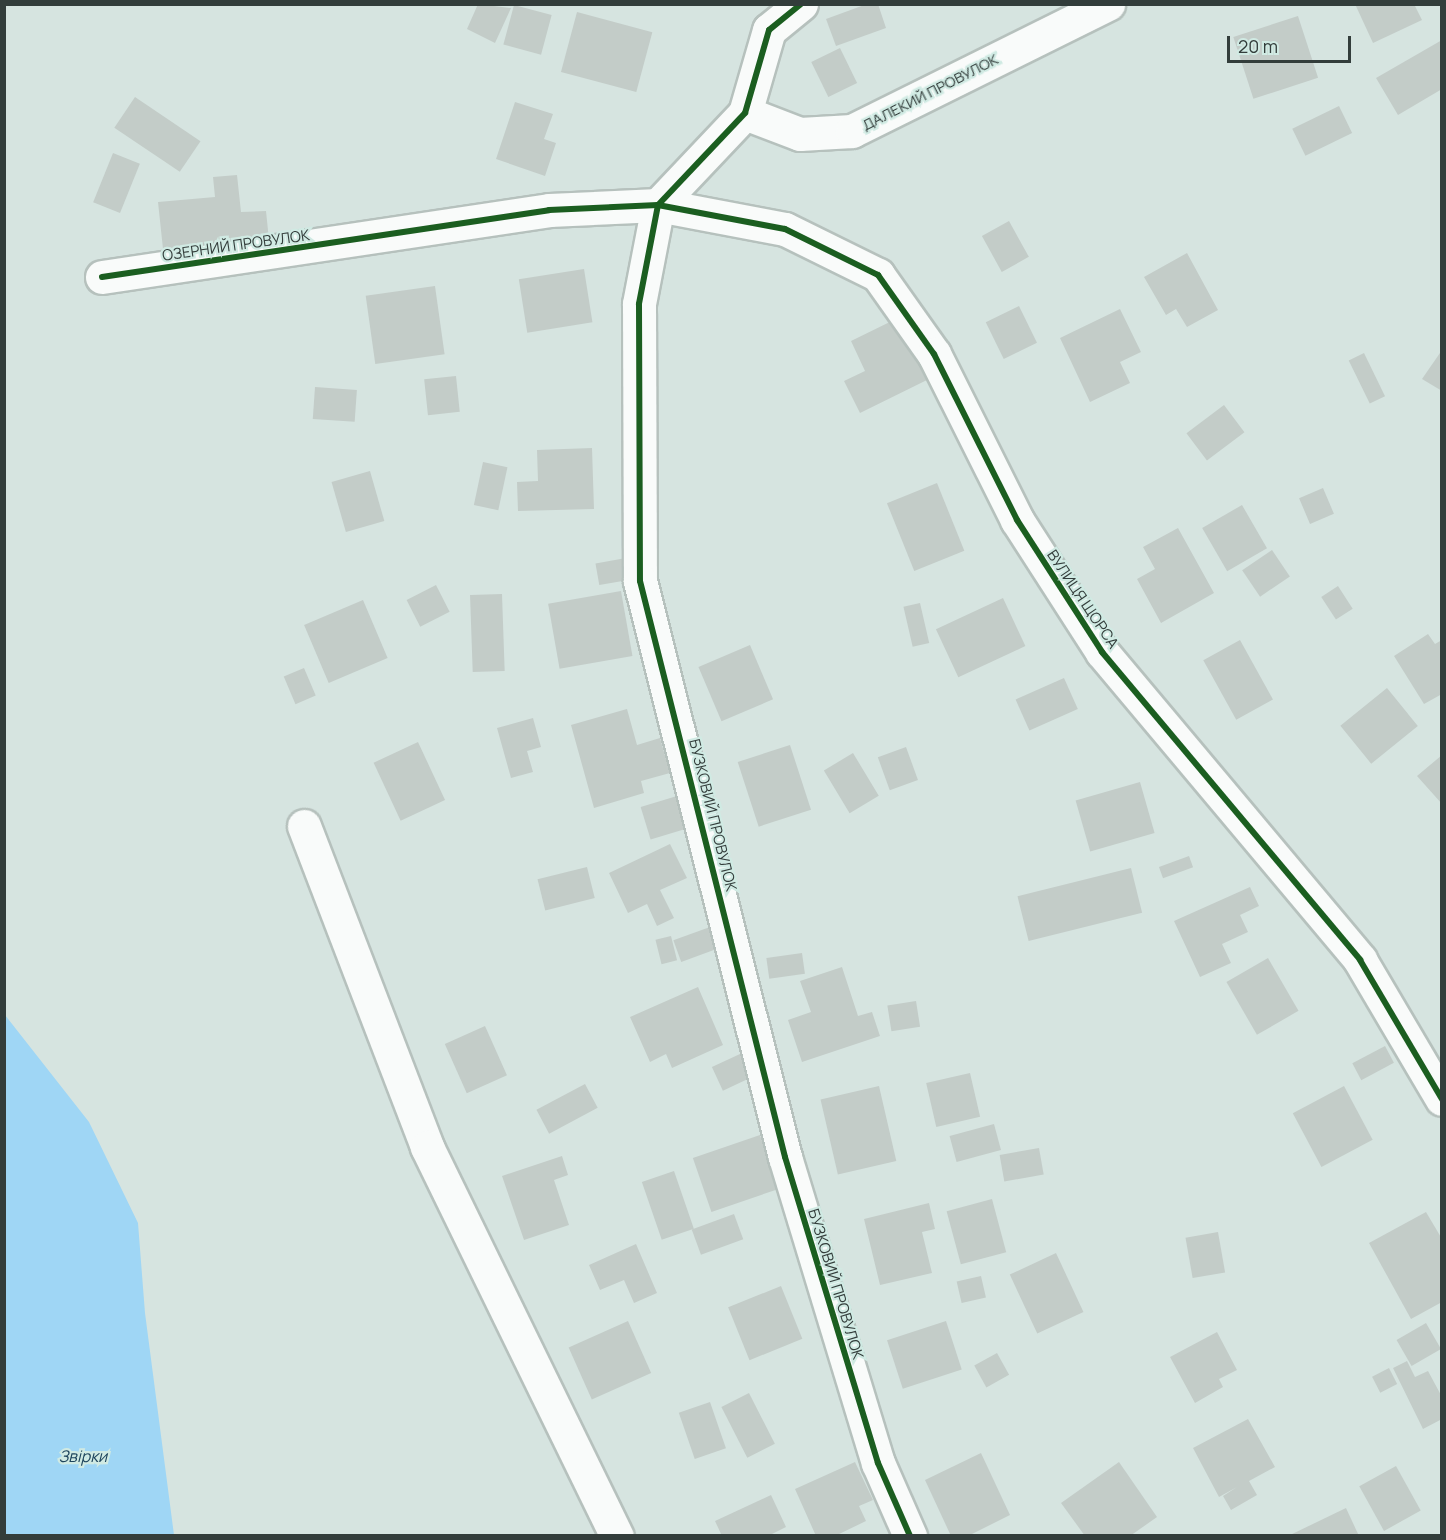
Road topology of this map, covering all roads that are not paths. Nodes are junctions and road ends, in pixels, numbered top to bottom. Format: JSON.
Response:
{"nodes":[{"id":1,"x":801,"y":4,"type":"edge"},
{"id":2,"x":1108,"y":4,"type":"edge"},
{"id":3,"x":745,"y":113,"type":"junction"},
{"id":4,"x":658,"y":205,"type":"junction"},
{"id":5,"x":102,"y":277,"type":"dead end"},
{"id":6,"x":304,"y":825,"type":"dead end"},
{"id":7,"x":1442,"y":1099,"type":"edge"},
{"id":8,"x":617,"y":1536,"type":"edge"},
{"id":9,"x":910,"y":1536,"type":"edge"}],
"edges":[{"from":1,"to":3,"type":"street"},
{"from":2,"to":3,"type":"street","name":"ДАЛЕКИЙ ПРОВУЛОК"},
{"from":3,"to":4,"type":"street"},
{"from":4,"to":5,"type":"street","name":"ОЗЕРНИЙ ПРОВУЛОК"},
{"from":4,"to":7,"type":"street","name":"ВУЛИЦЯ ЩОРСА"},
{"from":4,"to":9,"type":"street","name":"БУЗКОВИЙ ПРОВУЛОК"},
{"from":6,"to":8,"type":"street"}]}
